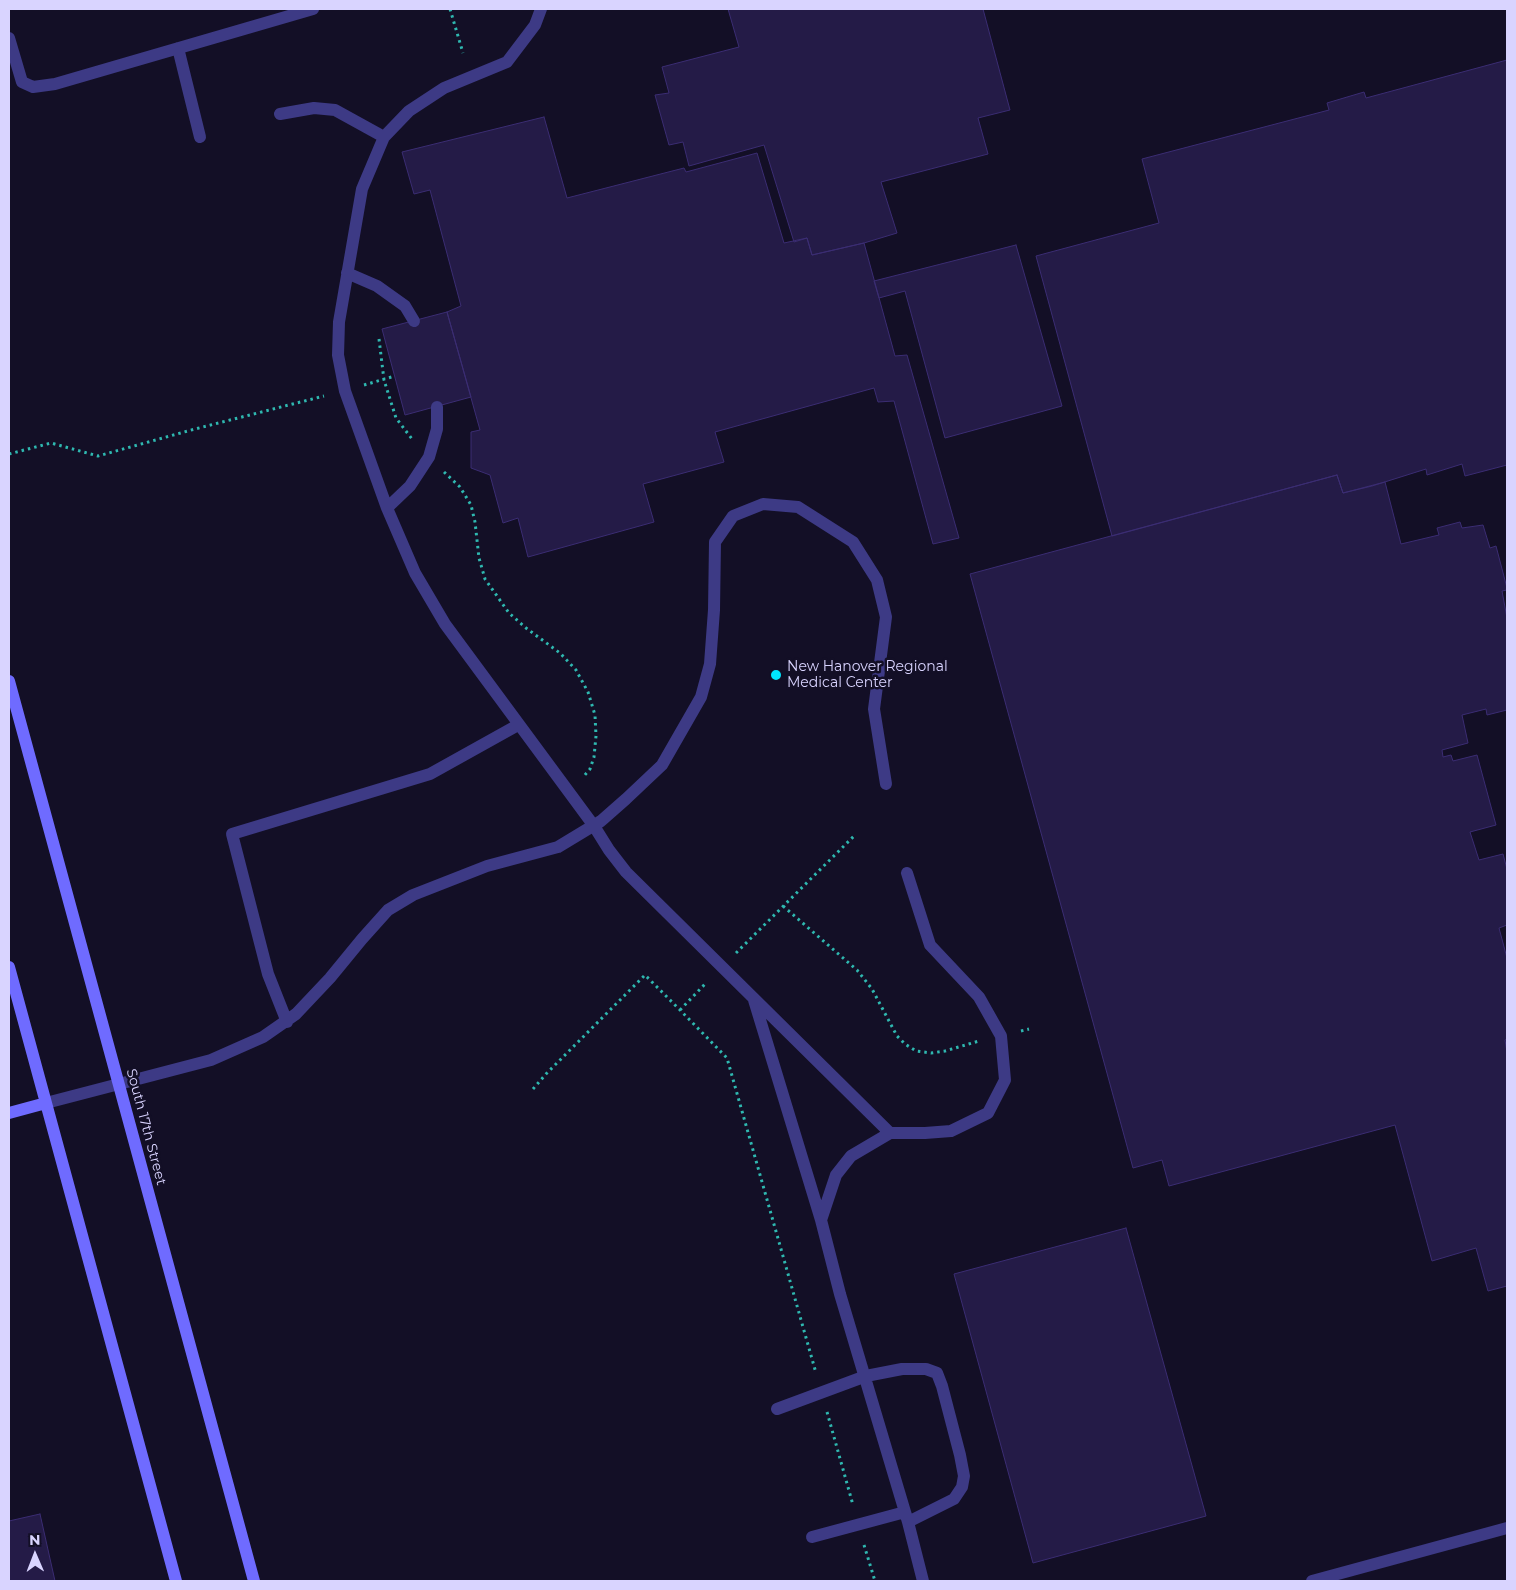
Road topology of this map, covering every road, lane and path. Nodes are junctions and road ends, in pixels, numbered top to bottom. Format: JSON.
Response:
{"nodes":[{"id":1,"x":313,"y":9,"type":"edge"},
{"id":2,"x":450,"y":9,"type":"edge"},
{"id":3,"x":541,"y":9,"type":"edge"},
{"id":4,"x":9,"y":38,"type":"edge"},
{"id":5,"x":178,"y":48,"type":"junction"},
{"id":6,"x":463,"y":53,"type":"dead end"},
{"id":7,"x":280,"y":114,"type":"dead end"},
{"id":8,"x":200,"y":137,"type":"dead end"},
{"id":9,"x":384,"y":137,"type":"junction"},
{"id":10,"x":347,"y":273,"type":"junction"},
{"id":11,"x":414,"y":321,"type":"dead end"},
{"id":12,"x":378,"y":339,"type":"dead end"},
{"id":13,"x":395,"y":376,"type":"dead end"},
{"id":14,"x":384,"y":380,"type":"junction"},
{"id":15,"x":345,"y":391,"type":"junction"},
{"id":16,"x":437,"y":406,"type":"dead end"},
{"id":17,"x":9,"y":454,"type":"edge"},
{"id":18,"x":429,"y":457,"type":"junction"},
{"id":19,"x":387,"y":508,"type":"junction"},
{"id":20,"x":9,"y":681,"type":"edge"},
{"id":21,"x":518,"y":726,"type":"junction"},
{"id":22,"x":886,"y":784,"type":"dead end"},
{"id":23,"x":567,"y":790,"type":"junction"},
{"id":24,"x":594,"y":826,"type":"junction"},
{"id":25,"x":854,"y":836,"type":"dead end"},
{"id":26,"x":907,"y":873,"type":"dead end"},
{"id":27,"x":783,"y":906,"type":"junction"},
{"id":28,"x":9,"y":967,"type":"edge"},
{"id":29,"x":722,"y":967,"type":"junction"},
{"id":30,"x":754,"y":998,"type":"junction"},
{"id":31,"x":680,"y":1010,"type":"junction"},
{"id":32,"x":287,"y":1022,"type":"junction"},
{"id":33,"x":1030,"y":1029,"type":"dead end"},
{"id":34,"x":1001,"y":1036,"type":"junction"},
{"id":35,"x":119,"y":1084,"type":"junction"},
{"id":36,"x":532,"y":1089,"type":"dead end"},
{"id":37,"x":46,"y":1103,"type":"junction"},
{"id":38,"x":9,"y":1113,"type":"edge"},
{"id":39,"x":890,"y":1133,"type":"junction"},
{"id":40,"x":821,"y":1220,"type":"junction"},
{"id":41,"x":866,"y":1376,"type":"junction"},
{"id":42,"x":821,"y":1393,"type":"junction"},
{"id":43,"x":777,"y":1409,"type":"dead end"},
{"id":44,"x":907,"y":1517,"type":"junction"},
{"id":45,"x":859,"y":1524,"type":"junction"},
{"id":46,"x":1507,"y":1528,"type":"edge"},
{"id":47,"x":812,"y":1537,"type":"dead end"},
{"id":48,"x":176,"y":1581,"type":"edge"},
{"id":49,"x":254,"y":1581,"type":"edge"},
{"id":50,"x":874,"y":1581,"type":"edge"},
{"id":51,"x":923,"y":1581,"type":"edge"},
{"id":52,"x":1312,"y":1581,"type":"edge"}],
"edges":[{"from":1,"to":5,"type":"street"},
{"from":2,"to":6,"type":"path"},
{"from":3,"to":9,"type":"street"},
{"from":4,"to":5,"type":"street"},
{"from":5,"to":8,"type":"street"},
{"from":7,"to":9,"type":"street"},
{"from":9,"to":10,"type":"street"},
{"from":10,"to":11,"type":"street"},
{"from":10,"to":15,"type":"street"},
{"from":12,"to":14,"type":"path"},
{"from":13,"to":14,"type":"path"},
{"from":14,"to":15,"type":"path"},
{"from":14,"to":18,"type":"path"},
{"from":15,"to":17,"type":"path"},
{"from":15,"to":19,"type":"street"},
{"from":16,"to":18,"type":"street"},
{"from":18,"to":19,"type":"street"},
{"from":18,"to":23,"type":"path"},
{"from":19,"to":21,"type":"street"},
{"from":20,"to":35,"type":"main road","name":"South 17th Street"},
{"from":21,"to":23,"type":"street"},
{"from":21,"to":32,"type":"street"},
{"from":22,"to":24,"type":"street"},
{"from":23,"to":24,"type":"street"},
{"from":24,"to":29,"type":"street"},
{"from":24,"to":32,"type":"street"},
{"from":25,"to":27,"type":"path"},
{"from":26,"to":34,"type":"street"},
{"from":27,"to":29,"type":"path"},
{"from":27,"to":34,"type":"path"},
{"from":28,"to":37,"type":"main road"},
{"from":29,"to":30,"type":"street"},
{"from":29,"to":31,"type":"path"},
{"from":30,"to":39,"type":"street"},
{"from":30,"to":40,"type":"street"},
{"from":31,"to":36,"type":"path"},
{"from":31,"to":42,"type":"path"},
{"from":32,"to":35,"type":"street"},
{"from":33,"to":34,"type":"path"},
{"from":34,"to":39,"type":"street"},
{"from":35,"to":37,"type":"street"},
{"from":35,"to":49,"type":"main road","name":"South 17th Street"},
{"from":37,"to":38,"type":"main road"},
{"from":37,"to":48,"type":"main road"},
{"from":39,"to":40,"type":"street"},
{"from":40,"to":41,"type":"street"},
{"from":41,"to":42,"type":"street"},
{"from":41,"to":44,"type":"street"},
{"from":41,"to":44,"type":"street"},
{"from":42,"to":43,"type":"street"},
{"from":42,"to":45,"type":"path"},
{"from":44,"to":45,"type":"street"},
{"from":44,"to":51,"type":"street"},
{"from":45,"to":47,"type":"street"},
{"from":45,"to":50,"type":"path"},
{"from":46,"to":52,"type":"street"}]}
